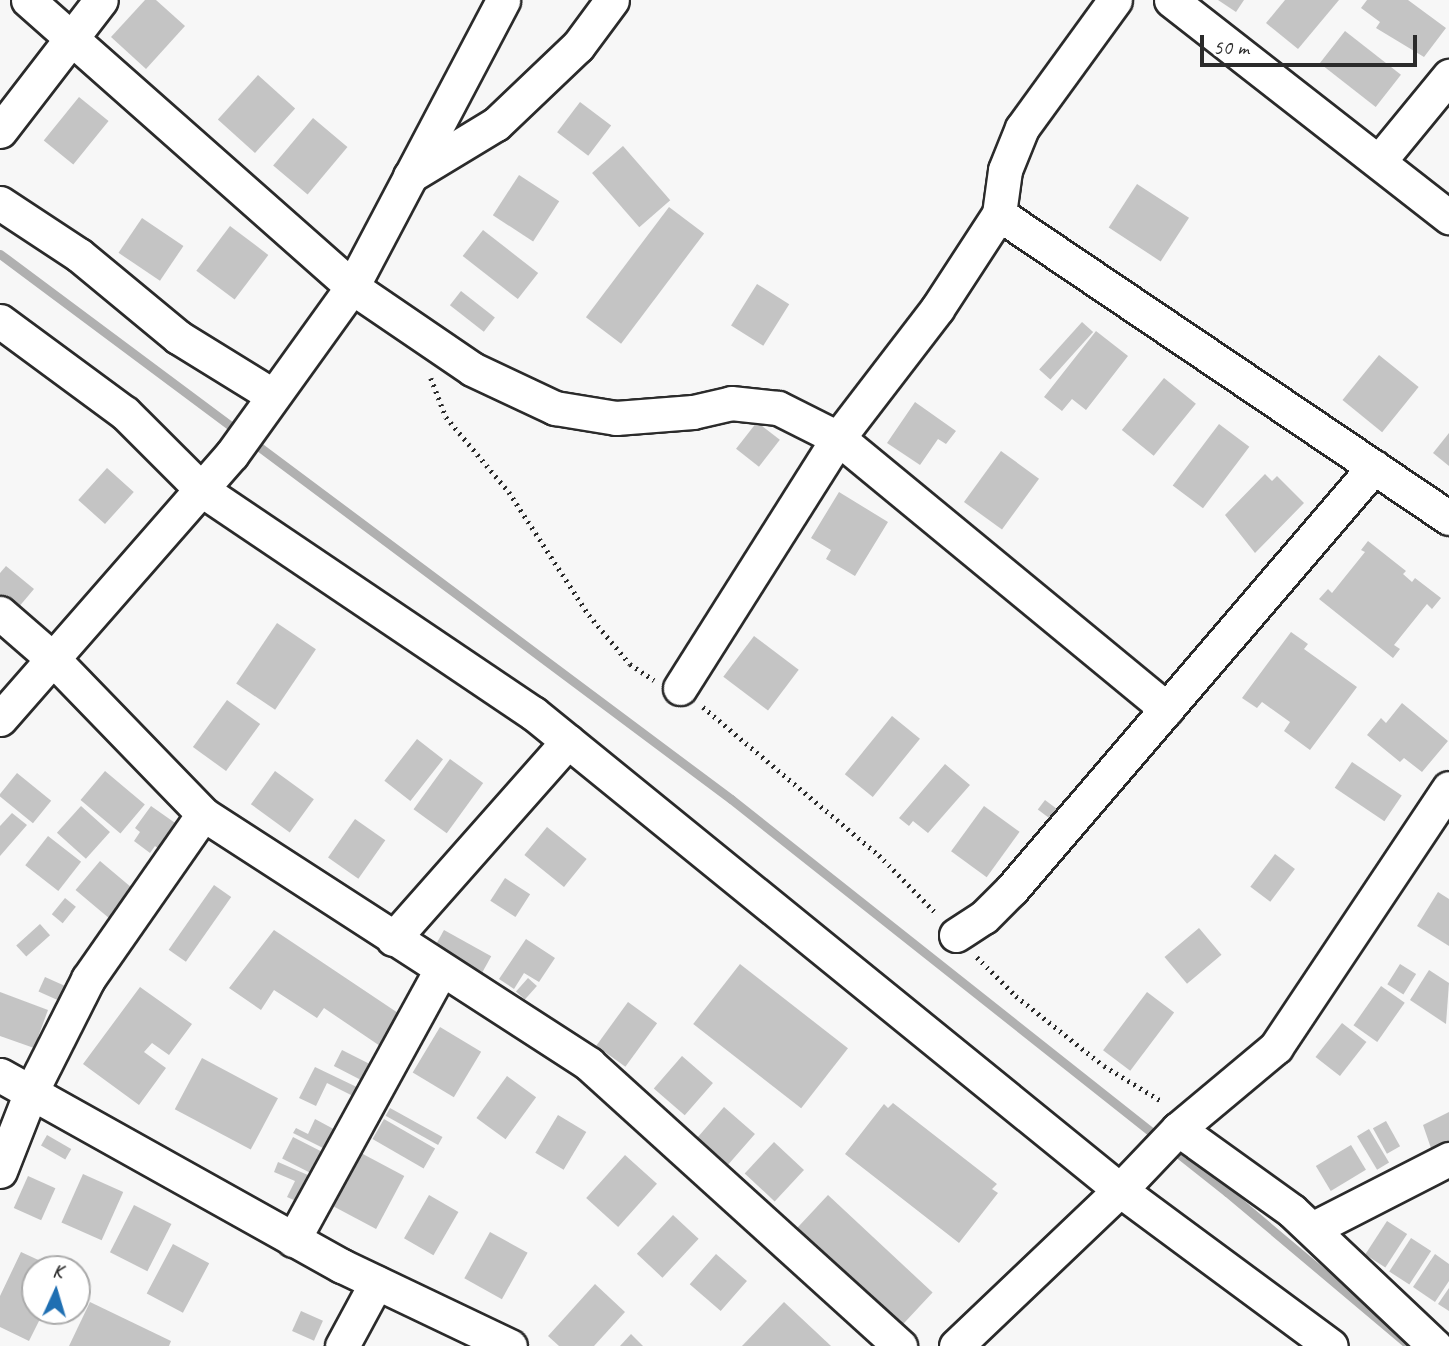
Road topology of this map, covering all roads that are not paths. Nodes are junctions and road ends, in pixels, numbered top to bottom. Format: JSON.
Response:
{"nodes":[{"id":1,"x":28,"y":0,"type":"edge"},
{"id":2,"x":101,"y":0,"type":"edge"},
{"id":3,"x":503,"y":0,"type":"edge"},
{"id":4,"x":612,"y":0,"type":"edge"},
{"id":5,"x":1115,"y":0,"type":"edge"},
{"id":6,"x":1171,"y":0,"type":"edge"},
{"id":7,"x":72,"y":38,"type":"junction"},
{"id":8,"x":1449,"y":76,"type":"edge"},
{"id":9,"x":0,"y":131,"type":"edge"},
{"id":10,"x":1380,"y":160,"type":"junction"},
{"id":11,"x":410,"y":177,"type":"junction"},
{"id":12,"x":0,"y":203,"type":"edge"},
{"id":13,"x":999,"y":214,"type":"junction"},
{"id":14,"x":1449,"y":217,"type":"edge"},
{"id":15,"x":352,"y":286,"type":"junction"},
{"id":16,"x":0,"y":321,"type":"edge"},
{"id":17,"x":265,"y":407,"type":"junction"},
{"id":18,"x":838,"y":438,"type":"junction"},
{"id":19,"x":1374,"y":467,"type":"junction"},
{"id":20,"x":202,"y":490,"type":"junction"},
{"id":21,"x":1449,"y":518,"type":"edge"},
{"id":22,"x":0,"y":613,"type":"edge"},
{"id":23,"x":54,"y":660,"type":"junction"},
{"id":24,"x":680,"y":688,"type":"road end"},
{"id":25,"x":1167,"y":709,"type":"junction"},
{"id":26,"x":0,"y":719,"type":"edge"},
{"id":27,"x":568,"y":741,"type":"junction"},
{"id":28,"x":1449,"y":788,"type":"edge"},
{"id":29,"x":203,"y":814,"type":"junction"},
{"id":30,"x":956,"y":935,"type":"road end"},
{"id":31,"x":393,"y":939,"type":"junction"},
{"id":32,"x":441,"y":970,"type":"junction"},
{"id":33,"x":0,"y":1075,"type":"edge"},
{"id":34,"x":31,"y":1092,"type":"junction"},
{"id":35,"x":1184,"y":1124,"type":"junction"},
{"id":36,"x":1449,"y":1159,"type":"edge"},
{"id":37,"x":0,"y":1171,"type":"edge"},
{"id":38,"x":1125,"y":1183,"type":"junction"},
{"id":39,"x":1312,"y":1229,"type":"junction"},
{"id":40,"x":293,"y":1240,"type":"junction"},
{"id":41,"x":376,"y":1283,"type":"junction"},
{"id":42,"x":342,"y":1346,"type":"edge"},
{"id":43,"x":510,"y":1346,"type":"edge"},
{"id":44,"x":900,"y":1346,"type":"edge"},
{"id":45,"x":956,"y":1346,"type":"edge"},
{"id":46,"x":1331,"y":1346,"type":"edge"},
{"id":47,"x":1435,"y":1346,"type":"edge"}],
"edges":[{"from":1,"to":7,"type":"street"},
{"from":2,"to":7,"type":"street"},
{"from":3,"to":11,"type":"street"},
{"from":4,"to":11,"type":"street"},
{"from":5,"to":13,"type":"street"},
{"from":6,"to":10,"type":"street"},
{"from":7,"to":9,"type":"street"},
{"from":7,"to":15,"type":"street"},
{"from":8,"to":10,"type":"street"},
{"from":10,"to":14,"type":"street"},
{"from":11,"to":15,"type":"street"},
{"from":12,"to":17,"type":"street"},
{"from":13,"to":18,"type":"street"},
{"from":13,"to":19,"type":"street"},
{"from":15,"to":17,"type":"street"},
{"from":15,"to":18,"type":"street"},
{"from":16,"to":20,"type":"street"},
{"from":17,"to":20,"type":"street"},
{"from":18,"to":24,"type":"street"},
{"from":18,"to":25,"type":"street"},
{"from":19,"to":21,"type":"street"},
{"from":19,"to":25,"type":"street"},
{"from":20,"to":23,"type":"street"},
{"from":20,"to":27,"type":"street"},
{"from":22,"to":23,"type":"street"},
{"from":23,"to":26,"type":"street"},
{"from":23,"to":29,"type":"street"},
{"from":25,"to":30,"type":"street"},
{"from":27,"to":31,"type":"street"},
{"from":27,"to":38,"type":"street"},
{"from":28,"to":35,"type":"street"},
{"from":29,"to":31,"type":"street"},
{"from":29,"to":34,"type":"street"},
{"from":31,"to":32,"type":"street"},
{"from":32,"to":40,"type":"street"},
{"from":32,"to":44,"type":"street"},
{"from":33,"to":34,"type":"street"},
{"from":34,"to":37,"type":"street"},
{"from":34,"to":40,"type":"street"},
{"from":35,"to":38,"type":"street"},
{"from":35,"to":39,"type":"street"},
{"from":36,"to":39,"type":"street"},
{"from":38,"to":45,"type":"street"},
{"from":38,"to":46,"type":"street"},
{"from":39,"to":47,"type":"street"},
{"from":40,"to":41,"type":"street"},
{"from":41,"to":42,"type":"street"},
{"from":41,"to":43,"type":"street"}]}
